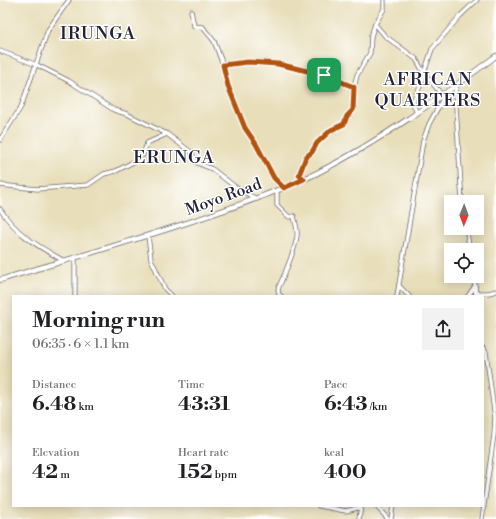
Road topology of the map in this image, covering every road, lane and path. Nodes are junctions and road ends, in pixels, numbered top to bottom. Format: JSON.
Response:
{"nodes":[{"id":1,"x":69,"y":0,"type":"edge"},
{"id":2,"x":384,"y":0,"type":"edge"},
{"id":3,"x":477,"y":0,"type":"edge"},
{"id":4,"x":191,"y":10,"type":"dead end"},
{"id":5,"x":375,"y":24,"type":"junction"},
{"id":6,"x":0,"y":51,"type":"edge"},
{"id":7,"x":496,"y":56,"type":"edge"},
{"id":8,"x":37,"y":65,"type":"junction"},
{"id":9,"x":223,"y":65,"type":"junction"},
{"id":10,"x":424,"y":73,"type":"junction"},
{"id":11,"x":457,"y":85,"type":"junction"},
{"id":12,"x":354,"y":87,"type":"junction"},
{"id":13,"x":447,"y":92,"type":"junction"},
{"id":14,"x":442,"y":95,"type":"junction"},
{"id":15,"x":417,"y":113,"type":"junction"},
{"id":16,"x":167,"y":134,"type":"junction"},
{"id":17,"x":0,"y":140,"type":"edge"},
{"id":18,"x":304,"y":179,"type":"junction"},
{"id":19,"x":0,"y":185,"type":"edge"},
{"id":20,"x":284,"y":188,"type":"junction"},
{"id":21,"x":277,"y":190,"type":"junction"},
{"id":22,"x":462,"y":195,"type":"edge"},
{"id":23,"x":256,"y":199,"type":"junction"},
{"id":24,"x":0,"y":209,"type":"edge"},
{"id":25,"x":148,"y":236,"type":"junction"},
{"id":26,"x":75,"y":258,"type":"junction"},
{"id":27,"x":65,"y":261,"type":"junction"},
{"id":28,"x":0,"y":280,"type":"edge"},
{"id":29,"x":475,"y":283,"type":"edge"},
{"id":30,"x":399,"y":286,"type":"junction"},
{"id":31,"x":475,"y":286,"type":"junction"},
{"id":32,"x":165,"y":289,"type":"junction"},
{"id":33,"x":496,"y":291,"type":"edge"},
{"id":34,"x":75,"y":295,"type":"edge"},
{"id":35,"x":168,"y":295,"type":"edge"},
{"id":36,"x":171,"y":295,"type":"edge"},
{"id":37,"x":278,"y":295,"type":"edge"},
{"id":38,"x":397,"y":295,"type":"edge"},
{"id":39,"x":408,"y":295,"type":"edge"},
{"id":40,"x":469,"y":295,"type":"edge"},
{"id":41,"x":476,"y":295,"type":"edge"},
{"id":42,"x":484,"y":352,"type":"edge"},
{"id":43,"x":484,"y":505,"type":"edge"},
{"id":44,"x":324,"y":507,"type":"edge"},
{"id":45,"x":358,"y":507,"type":"edge"},
{"id":46,"x":361,"y":507,"type":"edge"},
{"id":47,"x":377,"y":507,"type":"edge"},
{"id":48,"x":393,"y":507,"type":"edge"},
{"id":49,"x":484,"y":507,"type":"edge"},
{"id":50,"x":359,"y":519,"type":"edge"},
{"id":51,"x":388,"y":519,"type":"edge"},
{"id":52,"x":391,"y":519,"type":"edge"},
{"id":53,"x":482,"y":519,"type":"edge"}],
"edges":[{"from":1,"to":8,"type":"street"},
{"from":2,"to":5,"type":"street"},
{"from":3,"to":10,"type":"street"},
{"from":4,"to":9,"type":"street"},
{"from":5,"to":10,"type":"street"},
{"from":5,"to":12,"type":"street"},
{"from":6,"to":8,"type":"street"},
{"from":7,"to":11,"type":"main road","name":"Moyo Road"},
{"from":8,"to":16,"type":"street"},
{"from":8,"to":17,"type":"street"},
{"from":9,"to":12,"type":"street"},
{"from":9,"to":20,"type":"street"},
{"from":10,"to":14,"type":"street"},
{"from":10,"to":15,"type":"street"},
{"from":11,"to":13,"type":"main road","name":"Moyo Road"},
{"from":11,"to":22,"type":"street"},
{"from":12,"to":18,"type":"street"},
{"from":13,"to":14,"type":"main road","name":"Moyo Road"},
{"from":13,"to":30,"type":"street"},
{"from":14,"to":15,"type":"main road","name":"Moyo Road"},
{"from":15,"to":18,"type":"main road","name":"Moyo Road"},
{"from":16,"to":19,"type":"street"},
{"from":16,"to":23,"type":"street"},
{"from":18,"to":20,"type":"main road","name":"Moyo Road"},
{"from":20,"to":21,"type":"main road","name":"Moyo Road"},
{"from":21,"to":23,"type":"main road","name":"Moyo Road"},
{"from":21,"to":37,"type":"street"},
{"from":23,"to":25,"type":"main road","name":"Moyo Road"},
{"from":24,"to":27,"type":"street"},
{"from":25,"to":26,"type":"main road","name":"Moyo Road"},
{"from":25,"to":32,"type":"street"},
{"from":26,"to":27,"type":"main road","name":"Moyo Road"},
{"from":26,"to":34,"type":"street"},
{"from":27,"to":28,"type":"main road","name":"Moyo Road"},
{"from":29,"to":31,"type":"street"},
{"from":30,"to":38,"type":"street"},
{"from":30,"to":39,"type":"street"},
{"from":31,"to":40,"type":"street"},
{"from":31,"to":41,"type":"street"},
{"from":32,"to":35,"type":"street"},
{"from":32,"to":36,"type":"street"},
{"from":33,"to":41,"type":"street"},
{"from":42,"to":43,"type":"street"},
{"from":44,"to":45,"type":"street"},
{"from":46,"to":50,"type":"street"},
{"from":47,"to":51,"type":"street"},
{"from":48,"to":52,"type":"street"},
{"from":49,"to":53,"type":"street"}]}
